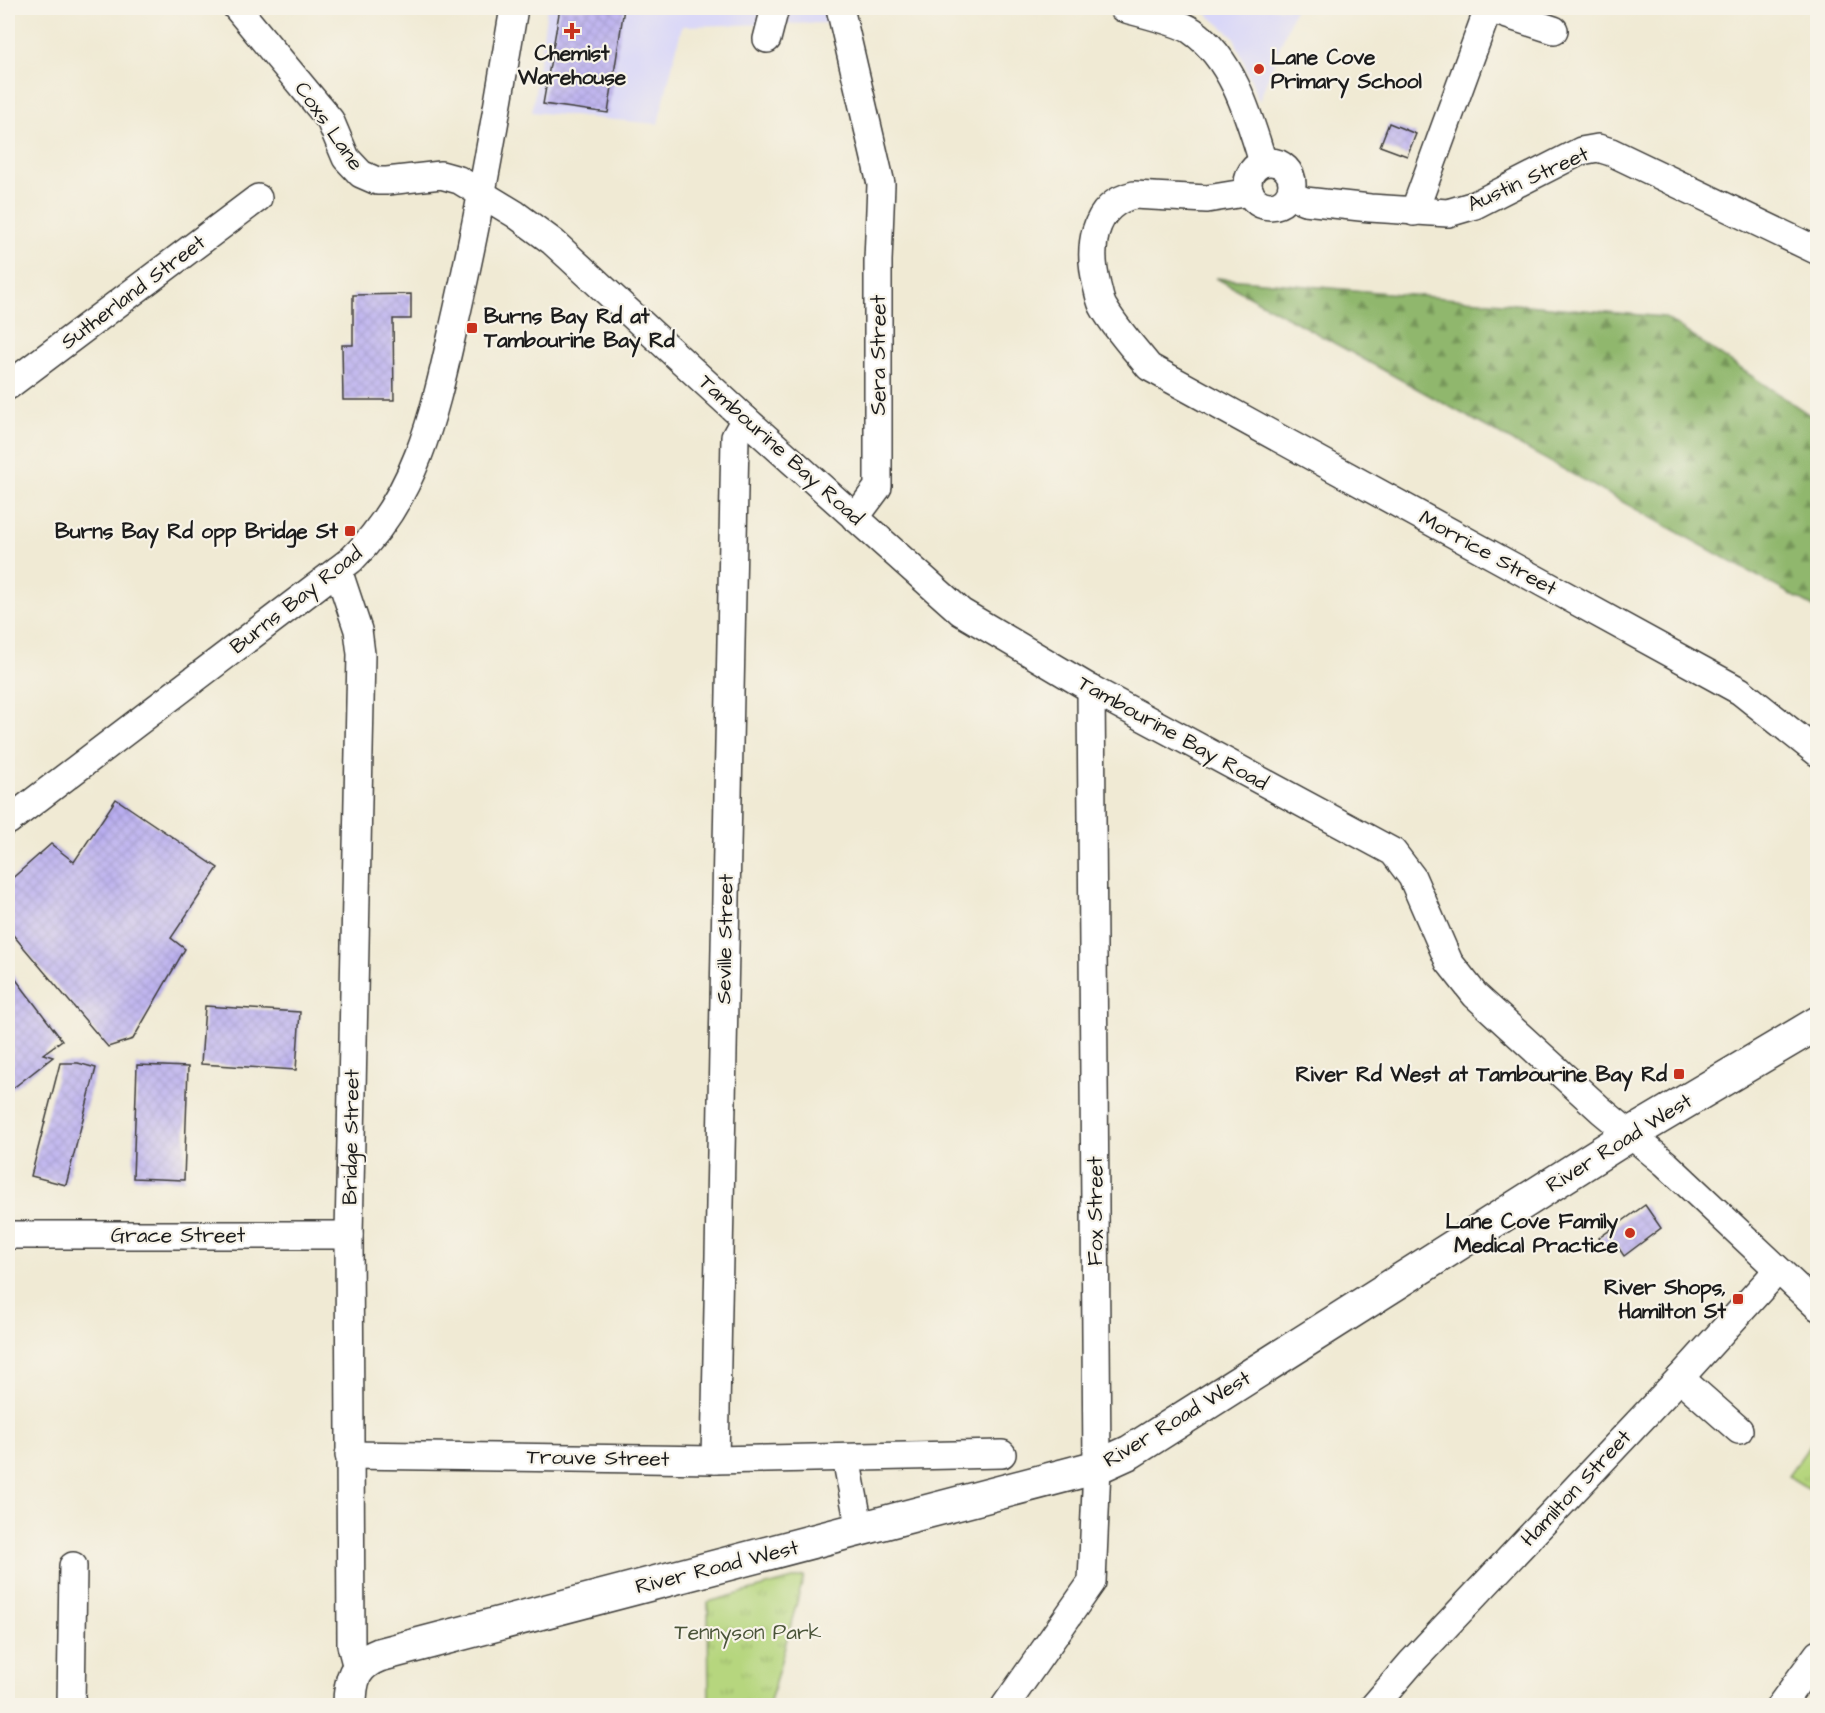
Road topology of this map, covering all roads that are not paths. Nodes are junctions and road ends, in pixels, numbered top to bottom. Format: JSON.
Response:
{"nodes":[{"id":1,"x":237,"y":8,"type":"edge"},
{"id":2,"x":514,"y":8,"type":"edge"},
{"id":3,"x":775,"y":8,"type":"edge"},
{"id":4,"x":840,"y":8,"type":"edge"},
{"id":5,"x":1123,"y":8,"type":"edge"},
{"id":6,"x":1554,"y":30,"type":"dead end"},
{"id":7,"x":767,"y":39,"type":"dead end"},
{"id":8,"x":1263,"y":162,"type":"junction"},
{"id":9,"x":1250,"y":192,"type":"junction"},
{"id":10,"x":483,"y":194,"type":"junction"},
{"id":11,"x":1290,"y":195,"type":"junction"},
{"id":12,"x":258,"y":198,"type":"dead end"},
{"id":13,"x":1414,"y":212,"type":"junction"},
{"id":14,"x":1818,"y":251,"type":"edge"},
{"id":15,"x":8,"y":386,"type":"edge"},
{"id":16,"x":745,"y":419,"type":"junction"},
{"id":17,"x":855,"y":518,"type":"junction"},
{"id":18,"x":338,"y":570,"type":"junction"},
{"id":19,"x":1091,"y":689,"type":"junction"},
{"id":20,"x":1818,"y":753,"type":"edge"},
{"id":21,"x":8,"y":821,"type":"edge"},
{"id":22,"x":1818,"y":1023,"type":"edge"},
{"id":23,"x":1631,"y":1134,"type":"junction"},
{"id":24,"x":8,"y":1235,"type":"edge"},
{"id":25,"x":349,"y":1235,"type":"junction"},
{"id":26,"x":1778,"y":1270,"type":"junction"},
{"id":27,"x":1818,"y":1306,"type":"edge"},
{"id":28,"x":1680,"y":1378,"type":"junction"},
{"id":29,"x":1739,"y":1430,"type":"dead end"},
{"id":30,"x":1002,"y":1454,"type":"dead end"},
{"id":31,"x":349,"y":1455,"type":"junction"},
{"id":32,"x":846,"y":1458,"type":"junction"},
{"id":33,"x":715,"y":1460,"type":"junction"},
{"id":34,"x":1097,"y":1467,"type":"junction"},
{"id":35,"x":860,"y":1530,"type":"junction"},
{"id":36,"x":73,"y":1566,"type":"dead end"},
{"id":37,"x":1818,"y":1654,"type":"edge"},
{"id":38,"x":357,"y":1668,"type":"junction"},
{"id":39,"x":71,"y":1706,"type":"edge"},
{"id":40,"x":350,"y":1706,"type":"edge"},
{"id":41,"x":1005,"y":1706,"type":"edge"},
{"id":42,"x":1374,"y":1706,"type":"edge"},
{"id":43,"x":1780,"y":1706,"type":"edge"}],
"edges":[{"from":1,"to":10,"type":"street","name":"Coxs Lane"},
{"from":2,"to":10,"type":"street","name":"Burns Bay Road"},
{"from":3,"to":7,"type":"street"},
{"from":4,"to":17,"type":"street","name":"Sera Street"},
{"from":5,"to":8,"type":"street"},
{"from":6,"to":13,"type":"street"},
{"from":8,"to":9,"type":"street"},
{"from":8,"to":11,"type":"street"},
{"from":9,"to":11,"type":"street"},
{"from":9,"to":20,"type":"street","name":"Morrice Street"},
{"from":10,"to":16,"type":"street","name":"Tambourine Bay Road"},
{"from":10,"to":18,"type":"street","name":"Burns Bay Road"},
{"from":11,"to":13,"type":"street","name":"Austin Street"},
{"from":12,"to":15,"type":"street","name":"Sutherland Street"},
{"from":13,"to":14,"type":"street","name":"Austin Street"},
{"from":16,"to":17,"type":"street","name":"Tambourine Bay Road"},
{"from":16,"to":33,"type":"street","name":"Seville Street"},
{"from":17,"to":19,"type":"street","name":"Tambourine Bay Road"},
{"from":18,"to":21,"type":"street","name":"Burns Bay Road"},
{"from":18,"to":25,"type":"street","name":"Bridge Street"},
{"from":19,"to":23,"type":"street","name":"Tambourine Bay Road"},
{"from":19,"to":34,"type":"street","name":"Fox Street"},
{"from":22,"to":23,"type":"main road","name":"River Road West"},
{"from":23,"to":26,"type":"street","name":"Tambourine Bay Road"},
{"from":23,"to":34,"type":"main road","name":"River Road West"},
{"from":24,"to":25,"type":"street","name":"Grace Street"},
{"from":25,"to":31,"type":"street","name":"Bridge Street"},
{"from":26,"to":27,"type":"street","name":"Tambourine Bay Road"},
{"from":26,"to":28,"type":"street","name":"Hamilton Street"},
{"from":28,"to":29,"type":"street"},
{"from":28,"to":42,"type":"street","name":"Hamilton Street"},
{"from":30,"to":32,"type":"street","name":"Trouve Street"},
{"from":31,"to":33,"type":"street","name":"Trouve Street"},
{"from":31,"to":38,"type":"street","name":"Bridge Street"},
{"from":32,"to":33,"type":"street","name":"Trouve Street"},
{"from":32,"to":35,"type":"street"},
{"from":34,"to":35,"type":"main road","name":"River Road West"},
{"from":34,"to":41,"type":"street","name":"Fox Street"},
{"from":35,"to":38,"type":"main road","name":"River Road West"},
{"from":36,"to":39,"type":"street"},
{"from":37,"to":43,"type":"street"},
{"from":38,"to":40,"type":"main road","name":"Bridge Street"}]}
